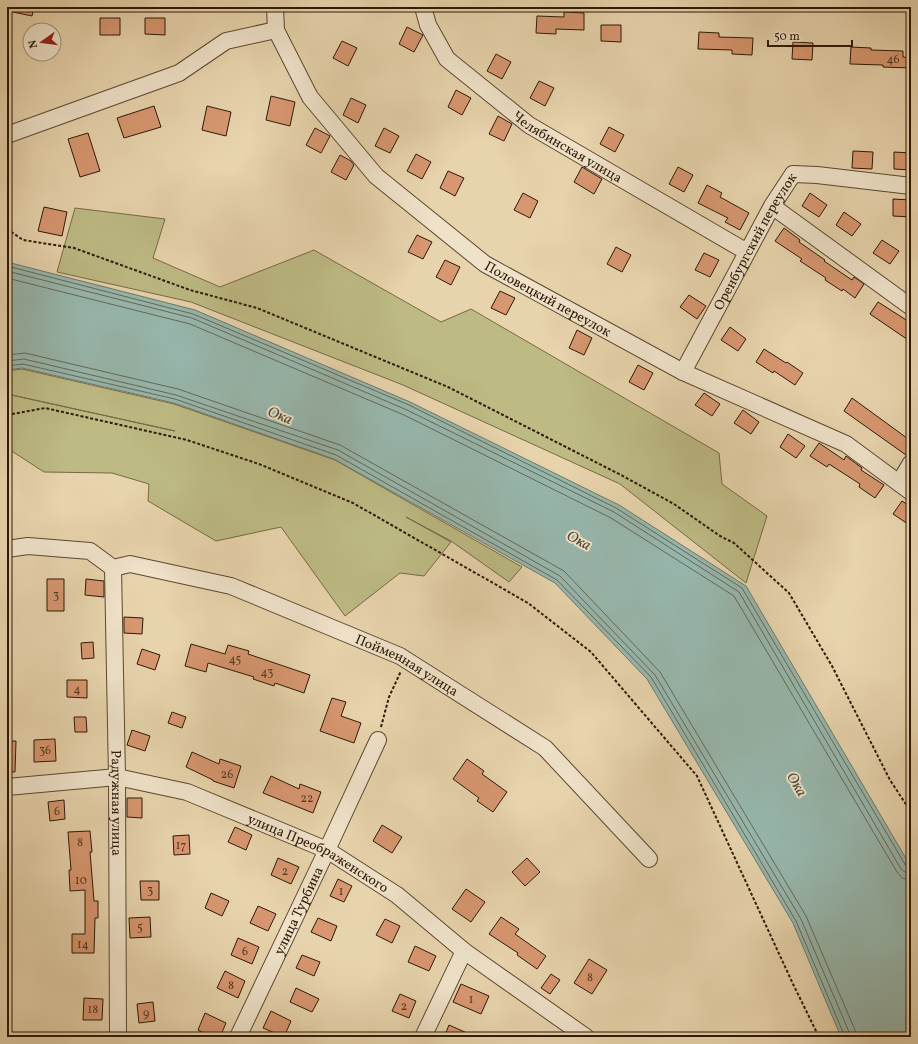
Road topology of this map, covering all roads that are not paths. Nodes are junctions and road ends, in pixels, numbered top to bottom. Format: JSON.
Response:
{"nodes":[{"id":1,"x":275,"y":7,"type":"edge"},
{"id":2,"x":423,"y":7,"type":"edge"},
{"id":3,"x":276,"y":30,"type":"junction"},
{"id":4,"x":7,"y":135,"type":"edge"},
{"id":5,"x":911,"y":186,"type":"edge"},
{"id":6,"x":772,"y":206,"type":"junction"},
{"id":7,"x":747,"y":252,"type":"junction"},
{"id":8,"x":911,"y":307,"type":"edge"},
{"id":9,"x":683,"y":372,"type":"junction"},
{"id":10,"x":911,"y":463,"type":"edge"},
{"id":11,"x":905,"y":487,"type":"edge"},
{"id":12,"x":7,"y":548,"type":"edge"},
{"id":13,"x":113,"y":568,"type":"junction"},
{"id":14,"x":378,"y":740,"type":"road end"},
{"id":15,"x":117,"y":777,"type":"junction"},
{"id":16,"x":7,"y":787,"type":"edge"},
{"id":17,"x":327,"y":850,"type":"junction"},
{"id":18,"x":649,"y":859,"type":"dead end"},
{"id":19,"x":464,"y":951,"type":"junction"},
{"id":20,"x":118,"y":1037,"type":"edge"},
{"id":21,"x":238,"y":1037,"type":"edge"},
{"id":22,"x":423,"y":1037,"type":"edge"},
{"id":23,"x":586,"y":1037,"type":"edge"}],
"edges":[{"from":1,"to":3,"type":"street","name":"Половецкий переулок"},
{"from":2,"to":7,"type":"street","name":"Челябинская улица"},
{"from":3,"to":4,"type":"street"},
{"from":3,"to":9,"type":"street","name":"Половецкий переулок"},
{"from":5,"to":6,"type":"street","name":"Оренбургский переулок"},
{"from":6,"to":7,"type":"street","name":"Оренбургский переулок"},
{"from":6,"to":8,"type":"street"},
{"from":7,"to":9,"type":"street","name":"Оренбургский переулок"},
{"from":9,"to":11,"type":"street","name":"Половецкий переулок"},
{"from":10,"to":11,"type":"street"},
{"from":12,"to":13,"type":"street"},
{"from":13,"to":15,"type":"street","name":"Радужная улица"},
{"from":13,"to":18,"type":"street","name":"Пойменная улица"},
{"from":14,"to":17,"type":"street","name":"улица Турбина"},
{"from":15,"to":16,"type":"street","name":"улица Преображенского"},
{"from":15,"to":17,"type":"street","name":"улица Преображенского"},
{"from":15,"to":20,"type":"street","name":"Радужная улица"},
{"from":17,"to":19,"type":"street","name":"улица Преображенского"},
{"from":17,"to":21,"type":"street","name":"улица Турбина"},
{"from":19,"to":22,"type":"street"},
{"from":19,"to":23,"type":"street","name":"улица Преображенского"}]}
